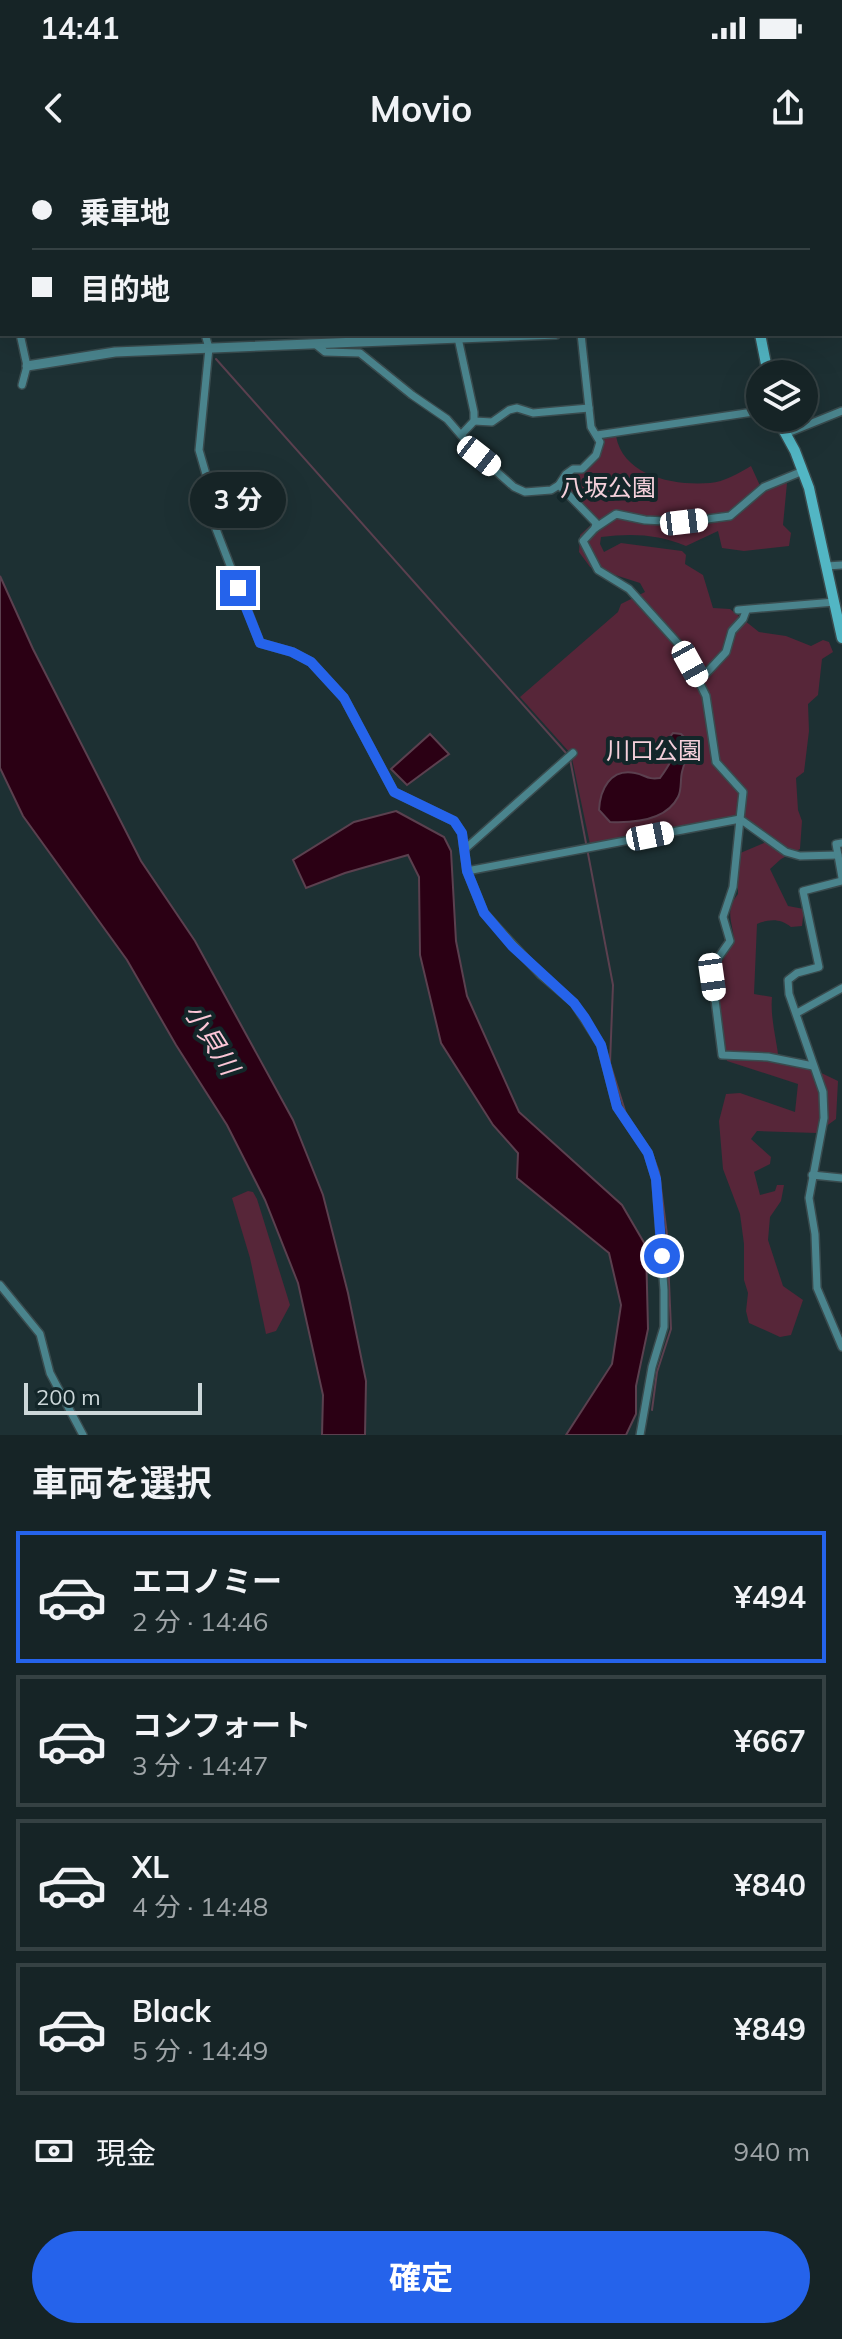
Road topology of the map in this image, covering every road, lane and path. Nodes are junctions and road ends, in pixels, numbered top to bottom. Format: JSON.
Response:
{"nodes":[{"id":1,"x":20,"y":336,"type":"edge"},
{"id":2,"x":206,"y":336,"type":"edge"},
{"id":3,"x":339,"y":336,"type":"edge"},
{"id":4,"x":507,"y":336,"type":"edge"},
{"id":5,"x":581,"y":336,"type":"edge"},
{"id":6,"x":760,"y":336,"type":"edge"},
{"id":7,"x":458,"y":338,"type":"junction"},
{"id":8,"x":350,"y":342,"type":"junction"},
{"id":9,"x":315,"y":344,"type":"junction"},
{"id":10,"x":209,"y":348,"type":"junction"},
{"id":11,"x":765,"y":360,"type":"edge"},
{"id":12,"x":27,"y":366,"type":"junction"},
{"id":13,"x":22,"y":385,"type":"dead end"},
{"id":14,"x":589,"y":408,"type":"junction"},
{"id":15,"x":842,"y":411,"type":"edge"},
{"id":16,"x":746,"y":413,"type":"edge"},
{"id":17,"x":474,"y":421,"type":"junction"},
{"id":18,"x":784,"y":434,"type":"joint"},
{"id":19,"x":461,"y":435,"type":"junction"},
{"id":20,"x":597,"y":435,"type":"junction"},
{"id":21,"x":803,"y":471,"type":"junction"},
{"id":22,"x":559,"y":485,"type":"junction"},
{"id":23,"x":595,"y":528,"type":"junction"},
{"id":24,"x":842,"y":565,"type":"edge"},
{"id":25,"x":827,"y":566,"type":"junction"},
{"id":26,"x":835,"y":602,"type":"junction"},
{"id":27,"x":842,"y":638,"type":"edge"},
{"id":28,"x":699,"y":681,"type":"junction"},
{"id":29,"x":573,"y":753,"type":"dead end"},
{"id":30,"x":740,"y":819,"type":"junction"},
{"id":31,"x":842,"y":843,"type":"edge"},
{"id":32,"x":465,"y":849,"type":"junction"},
{"id":33,"x":838,"y":855,"type":"junction"},
{"id":34,"x":467,"y":871,"type":"junction"},
{"id":35,"x":842,"y":879,"type":"edge"},
{"id":36,"x":842,"y":988,"type":"edge"},
{"id":37,"x":797,"y":1013,"type":"junction"},
{"id":38,"x":813,"y":1066,"type":"junction"},
{"id":39,"x":812,"y":1175,"type":"junction"},
{"id":40,"x":842,"y":1178,"type":"edge"},
{"id":41,"x":0,"y":1285,"type":"edge"},
{"id":42,"x":842,"y":1347,"type":"edge"},
{"id":43,"x":83,"y":1435,"type":"edge"},
{"id":44,"x":640,"y":1435,"type":"edge"}],
"edges":[{"from":1,"to":12,"type":"street"},
{"from":2,"to":10,"type":"street"},
{"from":3,"to":8,"type":"street"},
{"from":4,"to":7,"type":"street"},
{"from":5,"to":14,"type":"street"},
{"from":6,"to":11,"type":"main road"},
{"from":7,"to":8,"type":"street"},
{"from":7,"to":17,"type":"street"},
{"from":8,"to":9,"type":"street"},
{"from":9,"to":10,"type":"street"},
{"from":9,"to":19,"type":"street"},
{"from":10,"to":12,"type":"street"},
{"from":10,"to":32,"type":"street"},
{"from":12,"to":13,"type":"street"},
{"from":14,"to":17,"type":"street"},
{"from":14,"to":20,"type":"street"},
{"from":15,"to":18,"type":"street"},
{"from":16,"to":20,"type":"street"},
{"from":17,"to":19,"type":"street"},
{"from":18,"to":21,"type":"main road"},
{"from":19,"to":22,"type":"street"},
{"from":20,"to":22,"type":"street"},
{"from":21,"to":23,"type":"street"},
{"from":21,"to":25,"type":"main road"},
{"from":22,"to":23,"type":"street"},
{"from":23,"to":28,"type":"street"},
{"from":24,"to":25,"type":"street"},
{"from":25,"to":26,"type":"main road"},
{"from":26,"to":27,"type":"main road"},
{"from":26,"to":28,"type":"street"},
{"from":28,"to":30,"type":"street"},
{"from":29,"to":32,"type":"street"},
{"from":30,"to":33,"type":"street"},
{"from":30,"to":34,"type":"street"},
{"from":30,"to":38,"type":"street"},
{"from":31,"to":33,"type":"street"},
{"from":32,"to":34,"type":"street"},
{"from":33,"to":35,"type":"street"},
{"from":34,"to":44,"type":"street"},
{"from":35,"to":37,"type":"street"},
{"from":36,"to":37,"type":"street"},
{"from":37,"to":38,"type":"street"},
{"from":38,"to":39,"type":"street"},
{"from":39,"to":40,"type":"street"},
{"from":39,"to":42,"type":"street"},
{"from":41,"to":43,"type":"street"}]}
